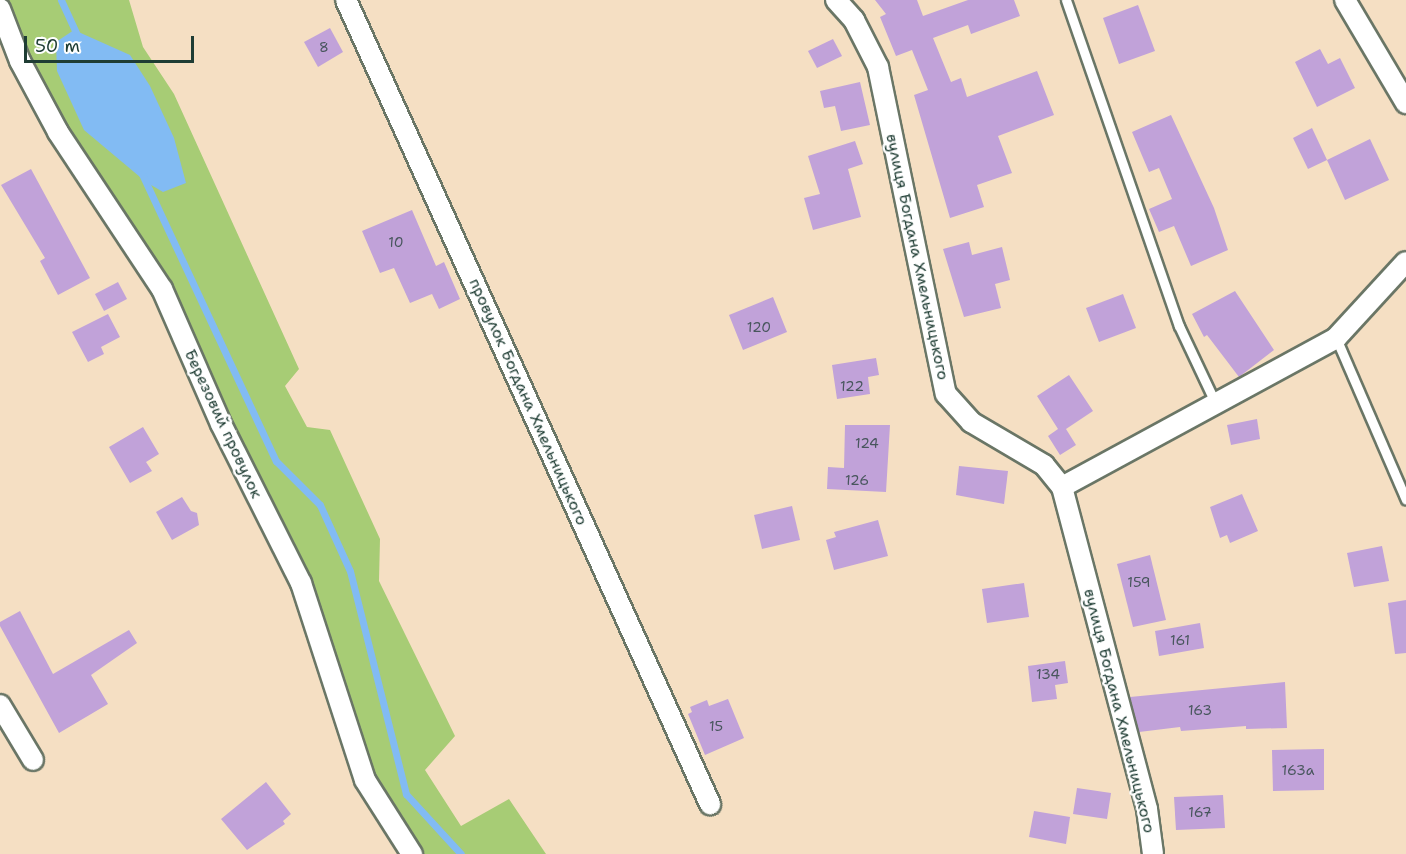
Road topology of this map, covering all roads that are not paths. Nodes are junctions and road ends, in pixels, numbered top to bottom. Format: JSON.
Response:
{"nodes":[{"id":1,"x":346,"y":0,"type":"edge"},
{"id":2,"x":836,"y":0,"type":"edge"},
{"id":3,"x":1066,"y":0,"type":"edge"},
{"id":4,"x":1345,"y":0,"type":"edge"},
{"id":5,"x":0,"y":9,"type":"edge"},
{"id":6,"x":1406,"y":103,"type":"edge"},
{"id":7,"x":1406,"y":262,"type":"edge"},
{"id":8,"x":1336,"y":338,"type":"junction"},
{"id":9,"x":1215,"y":402,"type":"junction"},
{"id":10,"x":1062,"y":487,"type":"junction"},
{"id":11,"x":1406,"y":500,"type":"edge"},
{"id":12,"x":0,"y":705,"type":"edge"},
{"id":13,"x":33,"y":760,"type":"dead end"},
{"id":14,"x":710,"y":804,"type":"dead end"},
{"id":15,"x":412,"y":854,"type":"edge"},
{"id":16,"x":1153,"y":854,"type":"edge"}],
"edges":[{"from":1,"to":14,"type":"street","name":"провулок Богдана Хмельницького"},
{"from":2,"to":10,"type":"street","name":"вулиця Богдана Хмельницького"},
{"from":3,"to":9,"type":"lane"},
{"from":4,"to":6,"type":"street"},
{"from":5,"to":15,"type":"street","name":"Березовий провулок"},
{"from":7,"to":8,"type":"street"},
{"from":8,"to":9,"type":"street"},
{"from":8,"to":11,"type":"lane"},
{"from":9,"to":10,"type":"street"},
{"from":10,"to":16,"type":"street","name":"вулиця Богдана Хмельницького"},
{"from":12,"to":13,"type":"street"}]}
